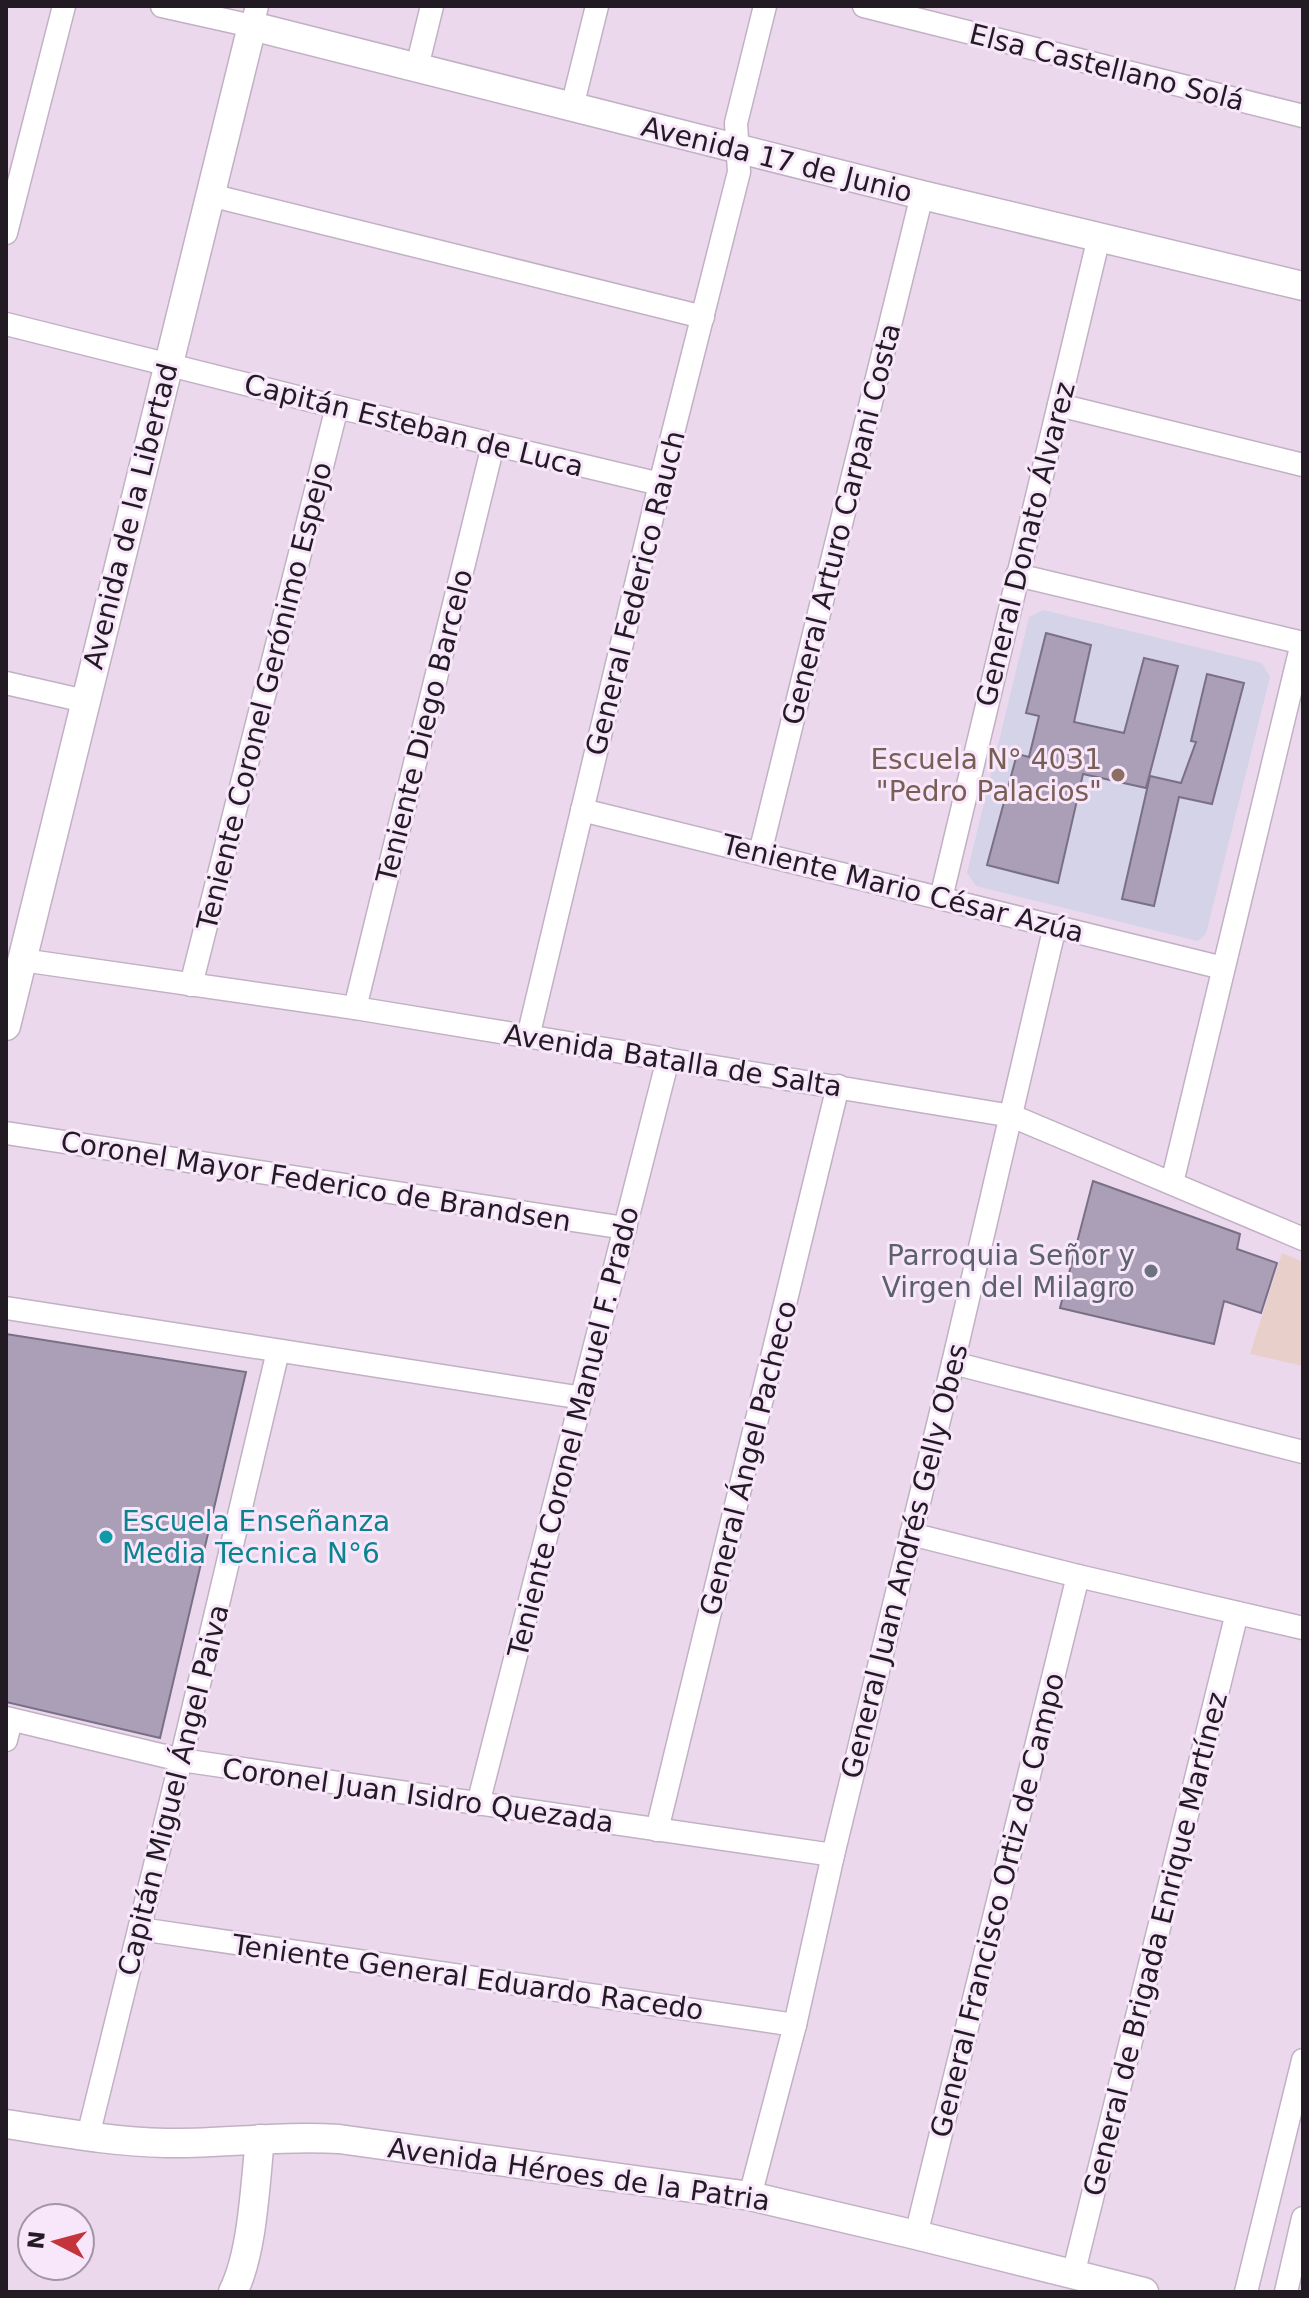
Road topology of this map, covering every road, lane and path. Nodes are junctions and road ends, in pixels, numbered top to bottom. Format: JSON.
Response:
{"nodes":[{"id":1,"x":64,"y":6,"type":"edge"},
{"id":2,"x":162,"y":6,"type":"edge"},
{"id":3,"x":432,"y":6,"type":"edge"},
{"id":4,"x":597,"y":6,"type":"edge"},
{"id":5,"x":765,"y":6,"type":"edge"},
{"id":6,"x":864,"y":6,"type":"edge"},
{"id":7,"x":254,"y":16,"type":"edge"},
{"id":8,"x":417,"y":67,"type":"junction"},
{"id":9,"x":572,"y":107,"type":"junction"},
{"id":10,"x":1303,"y":116,"type":"edge"},
{"id":11,"x":738,"y":150,"type":"junction"},
{"id":12,"x":15,"y":152,"type":"edge"},
{"id":13,"x":210,"y":195,"type":"junction"},
{"id":14,"x":922,"y":195,"type":"junction"},
{"id":15,"x":6,"y":233,"type":"edge"},
{"id":16,"x":1099,"y":237,"type":"junction"},
{"id":17,"x":1303,"y":286,"type":"edge"},
{"id":18,"x":703,"y":317,"type":"junction"},
{"id":19,"x":6,"y":324,"type":"edge"},
{"id":20,"x":168,"y":364,"type":"junction"},
{"id":21,"x":1059,"y":405,"type":"junction"},
{"id":22,"x":337,"y":407,"type":"junction"},
{"id":23,"x":493,"y":445,"type":"junction"},
{"id":24,"x":1303,"y":465,"type":"edge"},
{"id":25,"x":660,"y":484,"type":"junction"},
{"id":26,"x":1017,"y":575,"type":"junction"},
{"id":27,"x":1302,"y":643,"type":"edge"},
{"id":28,"x":6,"y":683,"type":"edge"},
{"id":29,"x":85,"y":701,"type":"junction"},
{"id":30,"x":582,"y":810,"type":"junction"},
{"id":31,"x":760,"y":853,"type":"junction"},
{"id":32,"x":941,"y":898,"type":"junction"},
{"id":33,"x":1055,"y":926,"type":"junction"},
{"id":34,"x":22,"y":960,"type":"junction"},
{"id":35,"x":1223,"y":968,"type":"junction"},
{"id":36,"x":191,"y":985,"type":"junction"},
{"id":37,"x":355,"y":1008,"type":"junction"},
{"id":38,"x":6,"y":1026,"type":"edge"},
{"id":39,"x":528,"y":1037,"type":"junction"},
{"id":40,"x":668,"y":1059,"type":"junction"},
{"id":41,"x":838,"y":1086,"type":"junction"},
{"id":42,"x":1012,"y":1116,"type":"junction"},
{"id":43,"x":6,"y":1133,"type":"edge"},
{"id":44,"x":1172,"y":1183,"type":"junction"},
{"id":45,"x":625,"y":1228,"type":"junction"},
{"id":46,"x":1303,"y":1239,"type":"edge"},
{"id":47,"x":6,"y":1308,"type":"edge"},
{"id":48,"x":278,"y":1351,"type":"junction"},
{"id":49,"x":953,"y":1363,"type":"junction"},
{"id":50,"x":583,"y":1398,"type":"junction"},
{"id":51,"x":1303,"y":1452,"type":"edge"},
{"id":52,"x":911,"y":1534,"type":"junction"},
{"id":53,"x":1078,"y":1576,"type":"junction"},
{"id":54,"x":1237,"y":1613,"type":"junction"},
{"id":55,"x":1303,"y":1628,"type":"edge"},
{"id":56,"x":8,"y":1726,"type":"edge"},
{"id":57,"x":181,"y":1760,"type":"junction"},
{"id":58,"x":478,"y":1804,"type":"junction"},
{"id":59,"x":657,"y":1830,"type":"junction"},
{"id":60,"x":833,"y":1855,"type":"junction"},
{"id":61,"x":140,"y":1929,"type":"junction"},
{"id":62,"x":795,"y":2025,"type":"junction"},
{"id":63,"x":1303,"y":2060,"type":"edge"},
{"id":64,"x":6,"y":2124,"type":"edge"},
{"id":65,"x":88,"y":2136,"type":"junction"},
{"id":66,"x":260,"y":2139,"type":"junction"},
{"id":67,"x":750,"y":2196,"type":"junction"},
{"id":68,"x":1303,"y":2218,"type":"edge"},
{"id":69,"x":916,"y":2235,"type":"junction"},
{"id":70,"x":1073,"y":2275,"type":"junction"},
{"id":71,"x":239,"y":2287,"type":"edge"},
{"id":72,"x":1144,"y":2292,"type":"edge"},
{"id":73,"x":1246,"y":2292,"type":"edge"},
{"id":74,"x":1286,"y":2292,"type":"edge"}],
"edges":[{"from":1,"to":12,"type":"street"},
{"from":2,"to":7,"type":"street"},
{"from":3,"to":8,"type":"street"},
{"from":4,"to":9,"type":"street"},
{"from":5,"to":11,"type":"street","name":"General Federico Rauch"},
{"from":6,"to":10,"type":"street","name":"Elsa Castellano Solá"},
{"from":7,"to":8,"type":"main road","name":"Avenida 17 de Junio"},
{"from":7,"to":13,"type":"main road","name":"Avenida de la Libertad"},
{"from":8,"to":9,"type":"main road","name":"Avenida 17 de Junio"},
{"from":9,"to":11,"type":"main road","name":"Avenida 17 de Junio"},
{"from":11,"to":14,"type":"main road","name":"Avenida 17 de Junio"},
{"from":11,"to":18,"type":"street","name":"General Federico Rauch"},
{"from":12,"to":15,"type":"street"},
{"from":13,"to":18,"type":"street"},
{"from":13,"to":20,"type":"main road","name":"Avenida de la Libertad"},
{"from":14,"to":16,"type":"main road","name":"Avenida 17 de Junio"},
{"from":14,"to":31,"type":"street","name":"General Arturo Carpani Costa"},
{"from":16,"to":17,"type":"main road","name":"Avenida 17 de Junio"},
{"from":16,"to":21,"type":"street","name":"General Donato Álvarez"},
{"from":18,"to":25,"type":"street","name":"General Federico Rauch"},
{"from":19,"to":20,"type":"street","name":"Capitán Esteban de Luca"},
{"from":20,"to":22,"type":"street","name":"Capitán Esteban de Luca"},
{"from":20,"to":29,"type":"main road","name":"Avenida de la Libertad"},
{"from":21,"to":24,"type":"street"},
{"from":21,"to":26,"type":"street","name":"General Donato Álvarez"},
{"from":22,"to":23,"type":"street","name":"Capitán Esteban de Luca"},
{"from":22,"to":36,"type":"street","name":"Teniente Coronel Gerónimo Espejo"},
{"from":23,"to":25,"type":"street","name":"Capitán Esteban de Luca"},
{"from":23,"to":37,"type":"street","name":"Teniente Diego Barcelo"},
{"from":25,"to":30,"type":"street","name":"General Federico Rauch"},
{"from":26,"to":27,"type":"street"},
{"from":26,"to":32,"type":"street","name":"General Donato Álvarez"},
{"from":27,"to":35,"type":"street"},
{"from":28,"to":29,"type":"street"},
{"from":29,"to":34,"type":"main road","name":"Avenida de la Libertad"},
{"from":30,"to":31,"type":"street","name":"Teniente Mario César Azúa"},
{"from":30,"to":39,"type":"street","name":"General Federico Rauch"},
{"from":31,"to":32,"type":"street","name":"Teniente Mario César Azúa"},
{"from":32,"to":33,"type":"street","name":"Teniente Mario César Azúa"},
{"from":33,"to":35,"type":"street","name":"Teniente Mario César Azúa"},
{"from":33,"to":42,"type":"street","name":"General Juan Andrés Gelly Obes"},
{"from":34,"to":36,"type":"street","name":"Avenida Batalla de Salta"},
{"from":34,"to":38,"type":"main road","name":"Avenida de la Libertad"},
{"from":35,"to":44,"type":"street"},
{"from":36,"to":37,"type":"street","name":"Avenida Batalla de Salta"},
{"from":37,"to":39,"type":"street","name":"Avenida Batalla de Salta"},
{"from":39,"to":40,"type":"street","name":"Avenida Batalla de Salta"},
{"from":40,"to":41,"type":"street","name":"Avenida Batalla de Salta"},
{"from":40,"to":45,"type":"street","name":"Teniente Coronel Manuel F. Prado"},
{"from":41,"to":42,"type":"street","name":"Avenida Batalla de Salta"},
{"from":41,"to":59,"type":"street","name":"General Ángel Pacheco"},
{"from":42,"to":44,"type":"street","name":"Avenida Batalla de Salta"},
{"from":42,"to":49,"type":"street","name":"General Juan Andrés Gelly Obes"},
{"from":43,"to":45,"type":"street","name":"Coronel Mayor Federico de Brandsen"},
{"from":44,"to":46,"type":"street","name":"Avenida Batalla de Salta"},
{"from":45,"to":50,"type":"street","name":"Teniente Coronel Manuel F. Prado"},
{"from":47,"to":48,"type":"street"},
{"from":48,"to":50,"type":"street"},
{"from":48,"to":57,"type":"street","name":"Capitán Miguel Ángel Paiva"},
{"from":49,"to":51,"type":"street"},
{"from":49,"to":52,"type":"street","name":"General Juan Andrés Gelly Obes"},
{"from":50,"to":58,"type":"street","name":"Teniente Coronel Manuel F. Prado"},
{"from":52,"to":53,"type":"street"},
{"from":52,"to":60,"type":"street","name":"General Juan Andrés Gelly Obes"},
{"from":53,"to":54,"type":"street"},
{"from":53,"to":69,"type":"street","name":"General Francisco Ortiz de Campo"},
{"from":54,"to":55,"type":"street"},
{"from":54,"to":70,"type":"street","name":"General de Brigada Enrique Martínez"},
{"from":56,"to":57,"type":"street","name":"Coronel Juan Isidro Quezada"},
{"from":57,"to":58,"type":"street","name":"Coronel Juan Isidro Quezada"},
{"from":57,"to":61,"type":"street","name":"Capitán Miguel Ángel Paiva"},
{"from":58,"to":59,"type":"street","name":"Coronel Juan Isidro Quezada"},
{"from":59,"to":60,"type":"street","name":"Coronel Juan Isidro Quezada"},
{"from":60,"to":62,"type":"street","name":"General Juan Andrés Gelly Obes"},
{"from":61,"to":62,"type":"street","name":"Teniente General Eduardo Racedo"},
{"from":61,"to":65,"type":"street","name":"Capitán Miguel Ángel Paiva"},
{"from":62,"to":67,"type":"street","name":"General Juan Andrés Gelly Obes"},
{"from":63,"to":73,"type":"street"},
{"from":64,"to":65,"type":"main road","name":"Avenida Héroes de la Patria"},
{"from":65,"to":66,"type":"main road","name":"Avenida Héroes de la Patria"},
{"from":66,"to":67,"type":"main road","name":"Avenida Héroes de la Patria"},
{"from":66,"to":71,"type":"main road"},
{"from":67,"to":69,"type":"main road","name":"Avenida Héroes de la Patria"},
{"from":68,"to":74,"type":"street"},
{"from":69,"to":70,"type":"main road","name":"Avenida Héroes de la Patria"},
{"from":70,"to":72,"type":"main road","name":"Avenida Héroes de la Patria"}]}
